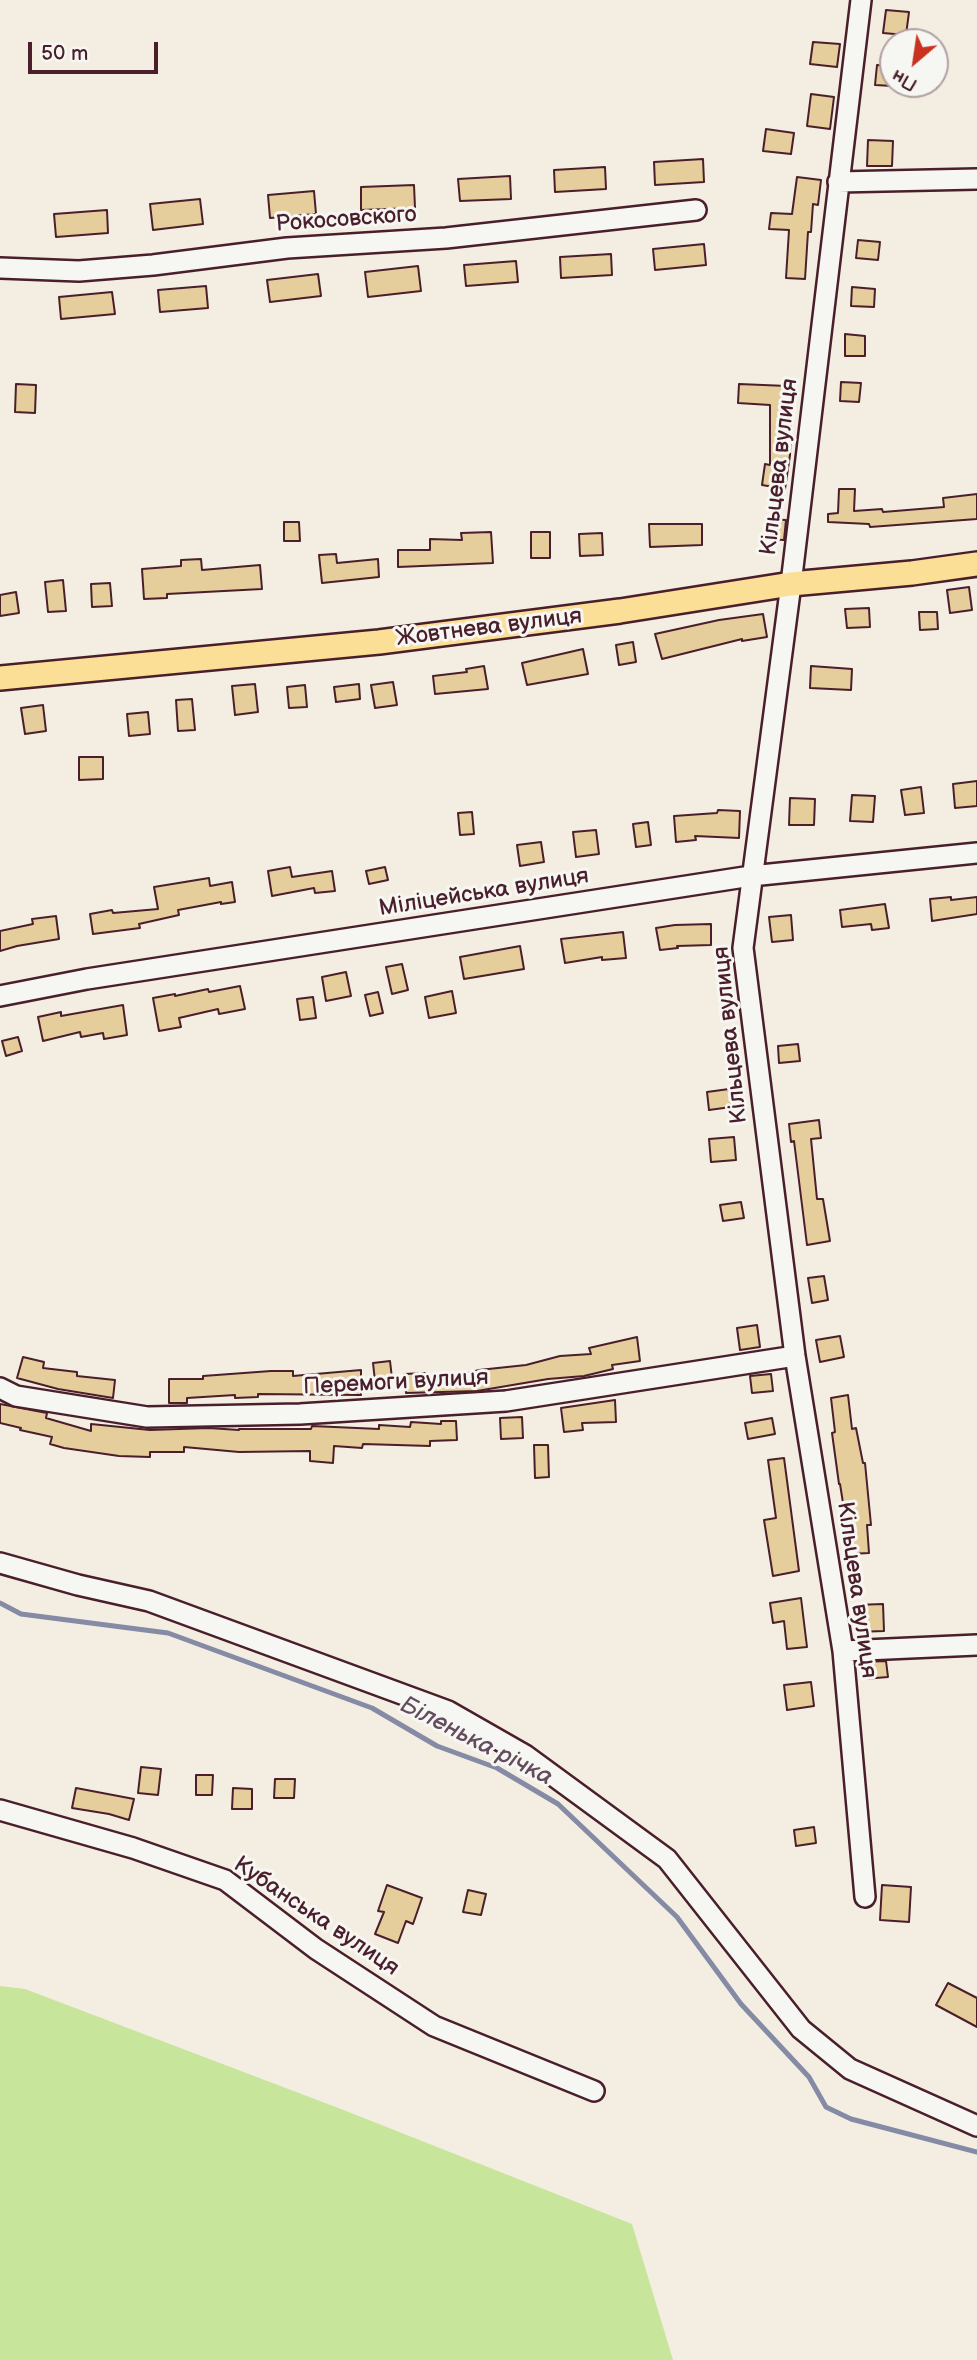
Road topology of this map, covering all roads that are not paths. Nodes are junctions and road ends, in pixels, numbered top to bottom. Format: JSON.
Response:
{"nodes":[{"id":1,"x":861,"y":0,"type":"edge"},
{"id":2,"x":977,"y":179,"type":"edge"},
{"id":3,"x":838,"y":182,"type":"junction"},
{"id":4,"x":696,"y":210,"type":"dead end"},
{"id":5,"x":0,"y":268,"type":"edge"},
{"id":6,"x":977,"y":564,"type":"edge"},
{"id":7,"x":791,"y":584,"type":"junction"},
{"id":8,"x":0,"y":678,"type":"edge"},
{"id":9,"x":977,"y":853,"type":"edge"},
{"id":10,"x":751,"y":876,"type":"junction"},
{"id":11,"x":0,"y":996,"type":"edge"},
{"id":12,"x":795,"y":1356,"type":"junction"},
{"id":13,"x":0,"y":1388,"type":"edge"},
{"id":14,"x":0,"y":1563,"type":"edge"},
{"id":15,"x":977,"y":1645,"type":"edge"},
{"id":16,"x":843,"y":1651,"type":"junction"},
{"id":17,"x":0,"y":1810,"type":"edge"},
{"id":18,"x":865,"y":1897,"type":"dead end"},
{"id":19,"x":594,"y":2091,"type":"dead end"},
{"id":20,"x":977,"y":2126,"type":"edge"}],
"edges":[{"from":1,"to":3,"type":"street","name":"Кільцева вулиця"},
{"from":2,"to":3,"type":"street"},
{"from":3,"to":7,"type":"street","name":"Кільцева вулиця"},
{"from":4,"to":5,"type":"street","name":"Рокосовского"},
{"from":6,"to":7,"type":"main road","name":"Жовтнева вулиця"},
{"from":7,"to":8,"type":"main road","name":"Жовтнева вулиця"},
{"from":7,"to":10,"type":"street","name":"Кільцева вулиця"},
{"from":9,"to":10,"type":"street","name":"Міліцейська вулиця"},
{"from":10,"to":11,"type":"street","name":"Міліцейська вулиця"},
{"from":10,"to":12,"type":"street","name":"Кільцева вулиця"},
{"from":12,"to":13,"type":"street","name":"Перемоги вулиця"},
{"from":12,"to":16,"type":"street","name":"Кільцева вулиця"},
{"from":14,"to":20,"type":"street"},
{"from":15,"to":16,"type":"street"},
{"from":16,"to":18,"type":"street","name":"Кільцева вулиця"},
{"from":17,"to":19,"type":"street","name":"Кубанська вулиця"}]}
